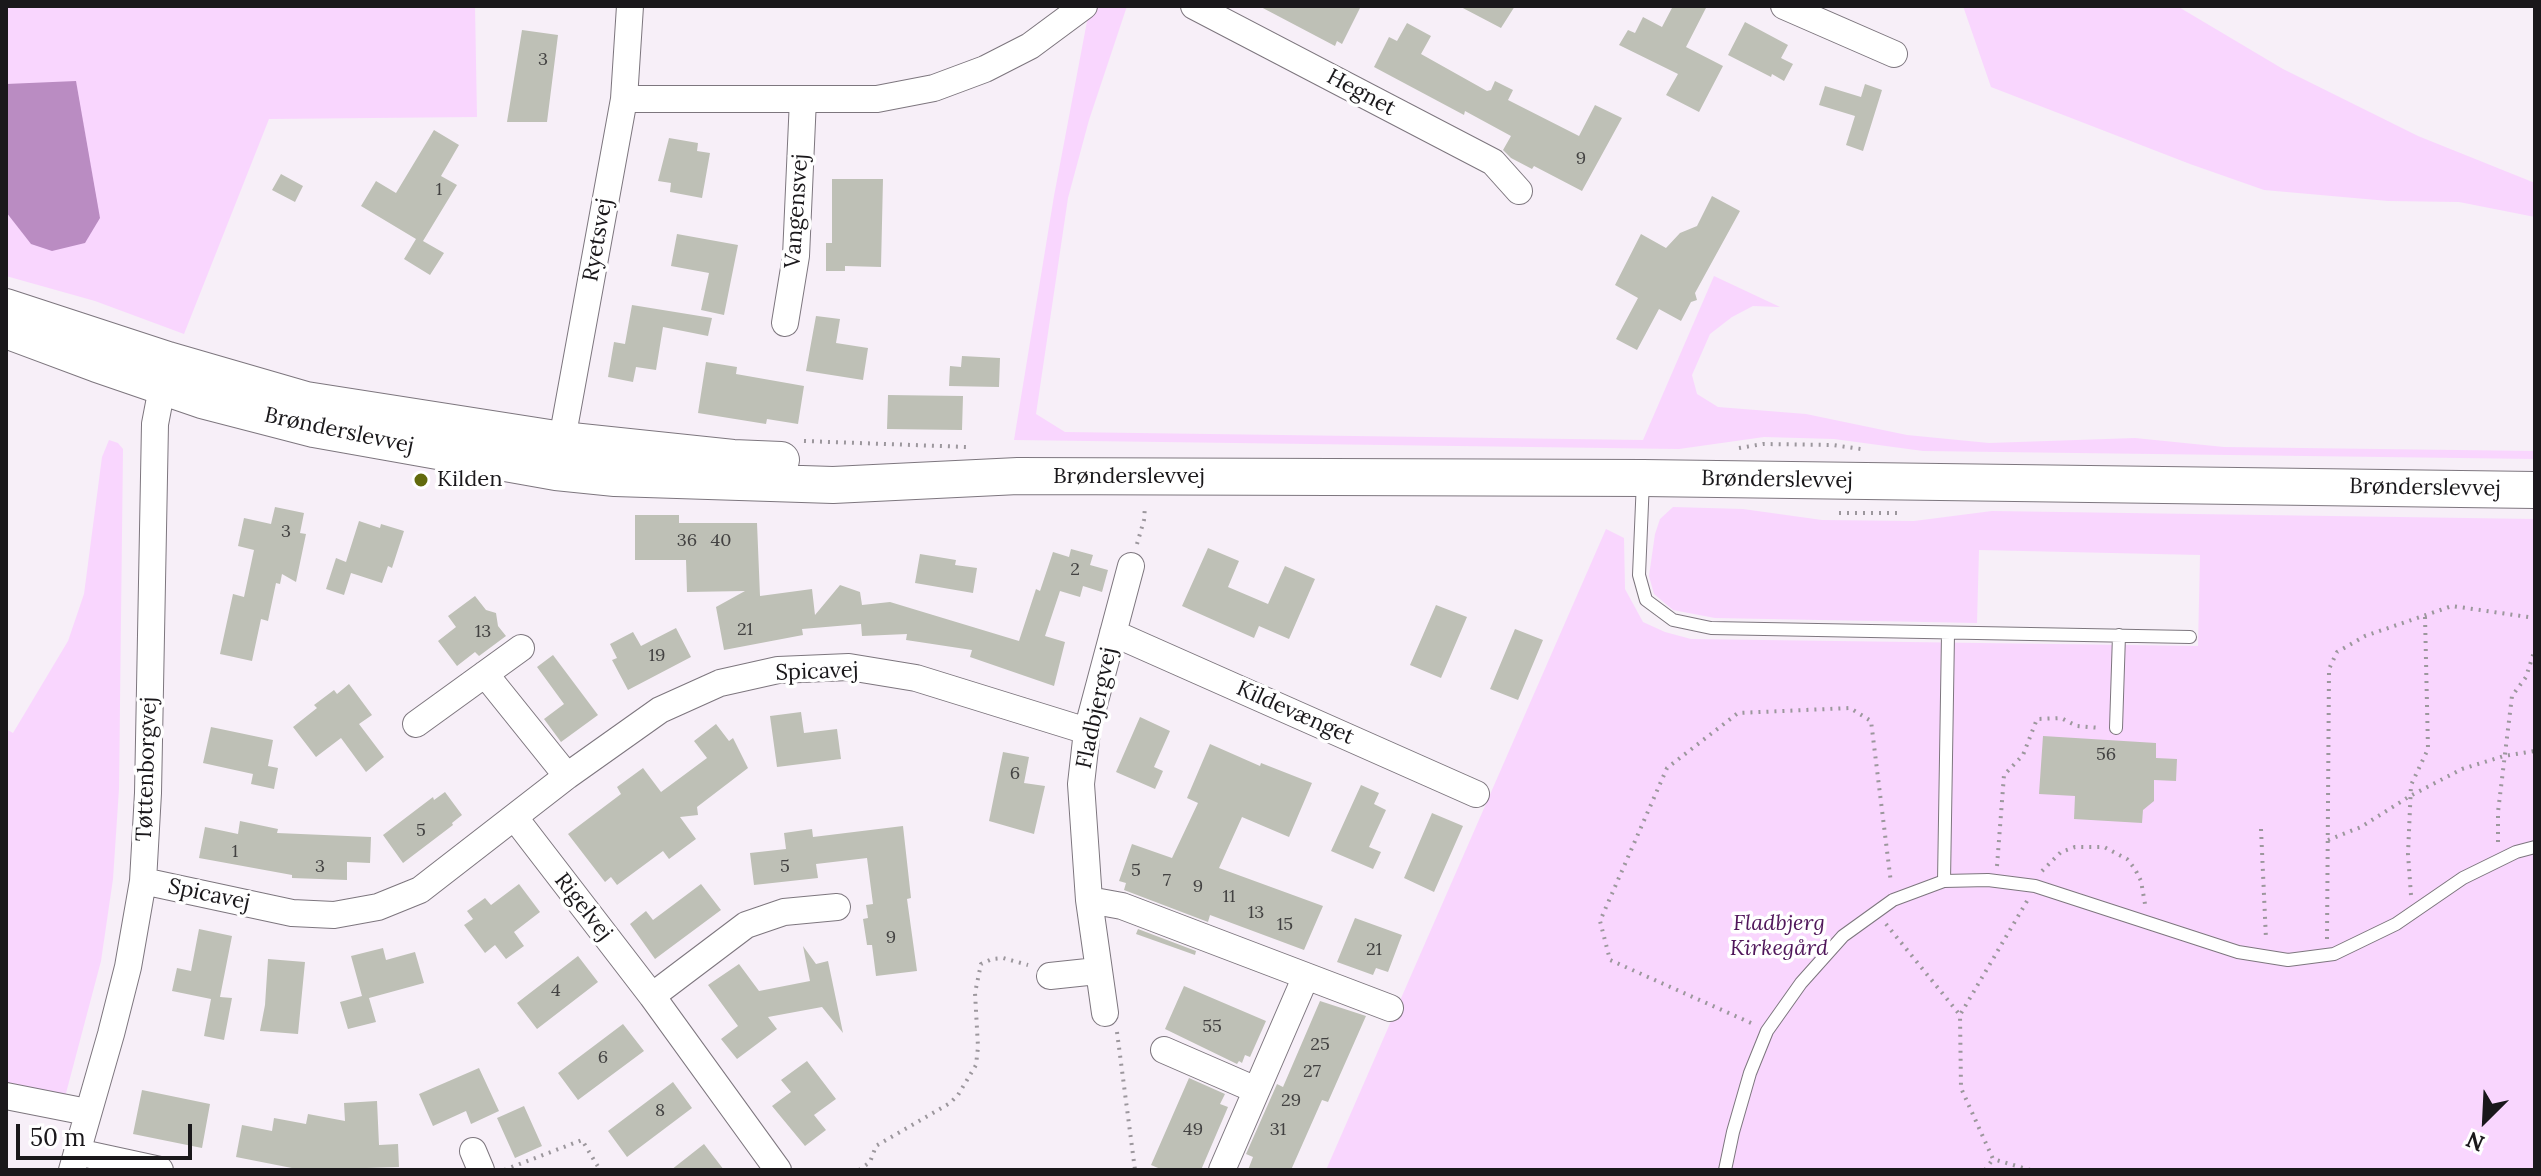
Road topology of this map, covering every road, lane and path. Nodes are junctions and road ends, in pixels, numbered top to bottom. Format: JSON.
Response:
{"nodes":[{"id":1,"x":630,"y":6,"type":"edge"},
{"id":2,"x":1084,"y":6,"type":"edge"},
{"id":3,"x":1194,"y":6,"type":"edge"},
{"id":4,"x":1784,"y":6,"type":"edge"},
{"id":5,"x":1894,"y":54,"type":"dead end"},
{"id":6,"x":624,"y":99,"type":"junction"},
{"id":7,"x":803,"y":99,"type":"junction"},
{"id":8,"x":1519,"y":191,"type":"dead end"},
{"id":9,"x":6,"y":307,"type":"edge"},
{"id":10,"x":785,"y":323,"type":"dead end"},
{"id":11,"x":6,"y":330,"type":"edge"},
{"id":12,"x":165,"y":373,"type":"junction"},
{"id":13,"x":795,"y":440,"type":"dead end"},
{"id":14,"x":969,"y":447,"type":"dead end"},
{"id":15,"x":1735,"y":449,"type":"dead end"},
{"id":16,"x":1863,"y":449,"type":"dead end"},
{"id":17,"x":559,"y":456,"type":"junction"},
{"id":18,"x":1643,"y":478,"type":"junction"},
{"id":19,"x":2535,"y":490,"type":"edge"},
{"id":20,"x":1145,"y":497,"type":"dead end"},
{"id":21,"x":1131,"y":566,"type":"joint"},
{"id":22,"x":2425,"y":615,"type":"junction"},
{"id":23,"x":2535,"y":618,"type":"edge"},
{"id":24,"x":1113,"y":633,"type":"junction"},
{"id":25,"x":1948,"y":634,"type":"junction"},
{"id":26,"x":2119,"y":635,"type":"junction"},
{"id":27,"x":2190,"y":637,"type":"dead end"},
{"id":28,"x":521,"y":648,"type":"dead end"},
{"id":29,"x":2535,"y":649,"type":"edge"},
{"id":30,"x":485,"y":674,"type":"junction"},
{"id":31,"x":416,"y":724,"type":"dead end"},
{"id":32,"x":2116,"y":728,"type":"joint"},
{"id":33,"x":1087,"y":731,"type":"junction"},
{"id":34,"x":2535,"y":751,"type":"edge"},
{"id":35,"x":2504,"y":756,"type":"junction"},
{"id":36,"x":567,"y":776,"type":"junction"},
{"id":37,"x":1476,"y":794,"type":"dead end"},
{"id":38,"x":2410,"y":796,"type":"junction"},
{"id":39,"x":515,"y":818,"type":"junction"},
{"id":40,"x":2261,"y":829,"type":"dead end"},
{"id":41,"x":2328,"y":840,"type":"junction"},
{"id":42,"x":2535,"y":847,"type":"edge"},
{"id":43,"x":2497,"y":861,"type":"junction"},
{"id":44,"x":143,"y":881,"type":"junction"},
{"id":45,"x":1944,"y":881,"type":"junction"},
{"id":46,"x":1996,"y":881,"type":"junction"},
{"id":47,"x":2035,"y":886,"type":"junction"},
{"id":48,"x":1089,"y":900,"type":"junction"},
{"id":49,"x":1893,"y":900,"type":"junction"},
{"id":50,"x":837,"y":907,"type":"dead end"},
{"id":51,"x":1876,"y":912,"type":"junction"},
{"id":52,"x":2412,"y":913,"type":"junction"},
{"id":53,"x":2142,"y":920,"type":"junction"},
{"id":54,"x":2334,"y":954,"type":"junction"},
{"id":55,"x":2267,"y":957,"type":"junction"},
{"id":56,"x":1097,"y":971,"type":"junction"},
{"id":57,"x":1050,"y":976,"type":"joint"},
{"id":58,"x":1306,"y":976,"type":"junction"},
{"id":59,"x":652,"y":996,"type":"junction"},
{"id":60,"x":1390,"y":1008,"type":"dead end"},
{"id":61,"x":1105,"y":1013,"type":"joint"},
{"id":62,"x":1960,"y":1015,"type":"junction"},
{"id":63,"x":1767,"y":1031,"type":"junction"},
{"id":64,"x":1164,"y":1050,"type":"dead end"},
{"id":65,"x":1256,"y":1090,"type":"junction"},
{"id":66,"x":6,"y":1096,"type":"edge"},
{"id":67,"x":87,"y":1112,"type":"junction"},
{"id":68,"x":1993,"y":1159,"type":"junction"},
{"id":69,"x":75,"y":1161,"type":"edge"},
{"id":70,"x":160,"y":1170,"type":"edge"},
{"id":71,"x":504,"y":1170,"type":"edge"},
{"id":72,"x":600,"y":1170,"type":"edge"},
{"id":73,"x":778,"y":1170,"type":"edge"},
{"id":74,"x":859,"y":1170,"type":"edge"},
{"id":75,"x":1135,"y":1170,"type":"edge"},
{"id":76,"x":1222,"y":1170,"type":"edge"},
{"id":77,"x":1725,"y":1170,"type":"edge"},
{"id":78,"x":1985,"y":1170,"type":"edge"},
{"id":79,"x":2030,"y":1170,"type":"edge"}],
"edges":[{"from":1,"to":6,"type":"street","name":"Ryetsvej"},
{"from":2,"to":7,"type":"street"},
{"from":3,"to":8,"type":"street","name":"Hegnet"},
{"from":4,"to":5,"type":"street"},
{"from":6,"to":7,"type":"street"},
{"from":6,"to":17,"type":"street","name":"Ryetsvej"},
{"from":7,"to":10,"type":"street","name":"Vangensvej"},
{"from":9,"to":12,"type":"main road","name":"Brønderslevvej"},
{"from":11,"to":12,"type":"main road","name":"Brønderslevvej"},
{"from":12,"to":17,"type":"main road","name":"Brønderslevvej"},
{"from":12,"to":44,"type":"street","name":"Tøttenborgvej"},
{"from":13,"to":14,"type":"path"},
{"from":15,"to":16,"type":"path"},
{"from":17,"to":18,"type":"main road","name":"Brønderslevvej"},
{"from":18,"to":19,"type":"main road","name":"Brønderslevvej"},
{"from":18,"to":25,"type":"lane"},
{"from":20,"to":21,"type":"path"},
{"from":21,"to":24,"type":"street","name":"Fladbjergvej"},
{"from":22,"to":23,"type":"path"},
{"from":22,"to":38,"type":"path"},
{"from":22,"to":41,"type":"path"},
{"from":24,"to":33,"type":"street","name":"Fladbjergvej"},
{"from":24,"to":37,"type":"street","name":"Kildevænget"},
{"from":25,"to":26,"type":"lane"},
{"from":25,"to":45,"type":"lane"},
{"from":26,"to":27,"type":"lane"},
{"from":26,"to":32,"type":"lane"},
{"from":28,"to":30,"type":"street"},
{"from":29,"to":35,"type":"path"},
{"from":30,"to":31,"type":"street"},
{"from":30,"to":36,"type":"street"},
{"from":32,"to":46,"type":"path"},
{"from":33,"to":36,"type":"street","name":"Spicavej"},
{"from":33,"to":48,"type":"street","name":"Fladbjergvej"},
{"from":34,"to":35,"type":"path"},
{"from":35,"to":38,"type":"path"},
{"from":35,"to":43,"type":"path"},
{"from":36,"to":39,"type":"street","name":"Spicavej"},
{"from":38,"to":41,"type":"path"},
{"from":38,"to":52,"type":"path"},
{"from":39,"to":44,"type":"street","name":"Spicavej"},
{"from":39,"to":59,"type":"street","name":"Rigelvej"},
{"from":40,"to":55,"type":"path"},
{"from":41,"to":54,"type":"path"},
{"from":42,"to":43,"type":"lane"},
{"from":43,"to":52,"type":"lane"},
{"from":44,"to":67,"type":"street","name":"Tøttenborgvej"},
{"from":45,"to":46,"type":"lane"},
{"from":45,"to":49,"type":"lane"},
{"from":46,"to":47,"type":"lane"},
{"from":47,"to":53,"type":"lane"},
{"from":47,"to":53,"type":"path"},
{"from":47,"to":62,"type":"path"},
{"from":48,"to":56,"type":"street","name":"Fladbjergvej"},
{"from":48,"to":58,"type":"street"},
{"from":49,"to":51,"type":"lane"},
{"from":49,"to":63,"type":"path"},
{"from":50,"to":59,"type":"street"},
{"from":51,"to":62,"type":"path"},
{"from":51,"to":63,"type":"lane"},
{"from":52,"to":54,"type":"lane"},
{"from":53,"to":55,"type":"lane"},
{"from":54,"to":55,"type":"lane"},
{"from":56,"to":57,"type":"street"},
{"from":56,"to":61,"type":"street","name":"Fladbjergvej"},
{"from":57,"to":74,"type":"path"},
{"from":58,"to":60,"type":"street"},
{"from":58,"to":65,"type":"street"},
{"from":59,"to":73,"type":"street","name":"Rigelvej"},
{"from":61,"to":75,"type":"path"},
{"from":62,"to":68,"type":"path"},
{"from":63,"to":77,"type":"lane"},
{"from":64,"to":65,"type":"street"},
{"from":65,"to":76,"type":"street"},
{"from":66,"to":67,"type":"street"},
{"from":67,"to":69,"type":"street","name":"Tøttenborgvej"},
{"from":68,"to":78,"type":"path"},
{"from":68,"to":79,"type":"path"},
{"from":69,"to":70,"type":"street"},
{"from":71,"to":72,"type":"path"}]}
